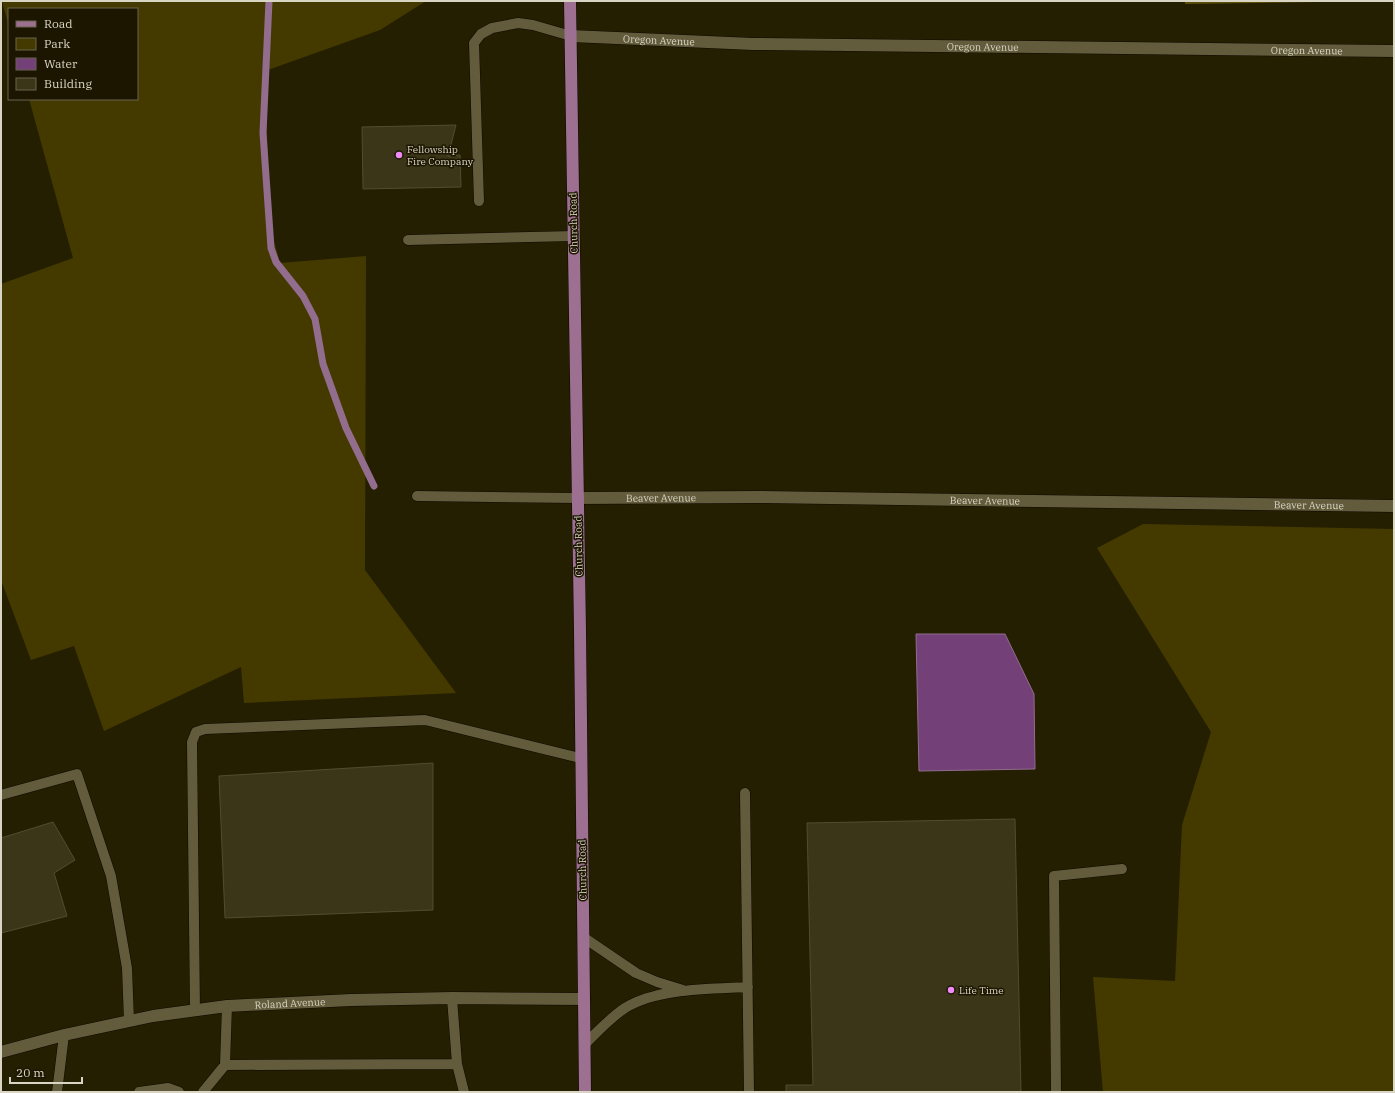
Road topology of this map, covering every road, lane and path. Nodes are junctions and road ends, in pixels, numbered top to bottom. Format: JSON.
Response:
{"nodes":[{"id":1,"x":570,"y":1,"type":"edge"},
{"id":2,"x":571,"y":36,"type":"junction"},
{"id":3,"x":1394,"y":50,"type":"edge"},
{"id":4,"x":479,"y":201,"type":"dead end"},
{"id":5,"x":574,"y":236,"type":"junction"},
{"id":6,"x":408,"y":240,"type":"dead end"},
{"id":7,"x":417,"y":496,"type":"dead end"},
{"id":8,"x":577,"y":498,"type":"junction"},
{"id":9,"x":1394,"y":506,"type":"edge"},
{"id":10,"x":580,"y":758,"type":"junction"},
{"id":11,"x":745,"y":793,"type":"dead end"},
{"id":12,"x":1,"y":795,"type":"edge"},
{"id":13,"x":1122,"y":869,"type":"dead end"},
{"id":14,"x":583,"y":937,"type":"junction"},
{"id":15,"x":748,"y":987,"type":"junction"},
{"id":16,"x":685,"y":990,"type":"junction"},
{"id":17,"x":452,"y":998,"type":"junction"},
{"id":18,"x":584,"y":999,"type":"junction"},
{"id":19,"x":227,"y":1006,"type":"junction"},
{"id":20,"x":195,"y":1010,"type":"junction"},
{"id":21,"x":130,"y":1021,"type":"junction"},
{"id":22,"x":64,"y":1035,"type":"junction"},
{"id":23,"x":584,"y":1045,"type":"junction"},
{"id":24,"x":1,"y":1052,"type":"edge"},
{"id":25,"x":456,"y":1064,"type":"junction"},
{"id":26,"x":225,"y":1065,"type":"junction"},
{"id":27,"x":57,"y":1092,"type":"edge"},
{"id":28,"x":139,"y":1092,"type":"edge"},
{"id":29,"x":179,"y":1092,"type":"edge"},
{"id":30,"x":203,"y":1092,"type":"edge"},
{"id":31,"x":464,"y":1092,"type":"edge"},
{"id":32,"x":585,"y":1092,"type":"edge"},
{"id":33,"x":749,"y":1092,"type":"edge"},
{"id":34,"x":1056,"y":1092,"type":"edge"}],
"edges":[{"from":1,"to":2,"type":"main road","name":"Church Road"},
{"from":2,"to":3,"type":"street","name":"Oregon Avenue"},
{"from":2,"to":4,"type":"lane"},
{"from":2,"to":5,"type":"main road","name":"Church Road"},
{"from":5,"to":6,"type":"lane"},
{"from":5,"to":8,"type":"main road","name":"Church Road"},
{"from":7,"to":8,"type":"lane"},
{"from":8,"to":9,"type":"street","name":"Beaver Avenue"},
{"from":8,"to":10,"type":"main road","name":"Church Road"},
{"from":10,"to":14,"type":"main road","name":"Church Road"},
{"from":10,"to":20,"type":"lane"},
{"from":11,"to":15,"type":"lane"},
{"from":12,"to":21,"type":"lane"},
{"from":13,"to":34,"type":"lane"},
{"from":14,"to":16,"type":"lane"},
{"from":14,"to":18,"type":"main road","name":"Church Road"},
{"from":15,"to":16,"type":"lane"},
{"from":15,"to":33,"type":"lane"},
{"from":16,"to":23,"type":"lane"},
{"from":17,"to":18,"type":"street","name":"Roland Avenue"},
{"from":17,"to":19,"type":"street","name":"Roland Avenue"},
{"from":17,"to":25,"type":"lane"},
{"from":18,"to":23,"type":"main road","name":"Church Road"},
{"from":19,"to":20,"type":"street","name":"Roland Avenue"},
{"from":19,"to":26,"type":"lane"},
{"from":20,"to":21,"type":"street","name":"Roland Avenue"},
{"from":21,"to":22,"type":"street","name":"Roland Avenue"},
{"from":22,"to":24,"type":"street","name":"Roland Avenue"},
{"from":22,"to":27,"type":"lane"},
{"from":23,"to":32,"type":"main road","name":"Church Road"},
{"from":25,"to":26,"type":"lane"},
{"from":25,"to":31,"type":"lane"},
{"from":26,"to":30,"type":"lane"},
{"from":28,"to":29,"type":"lane"}]}
